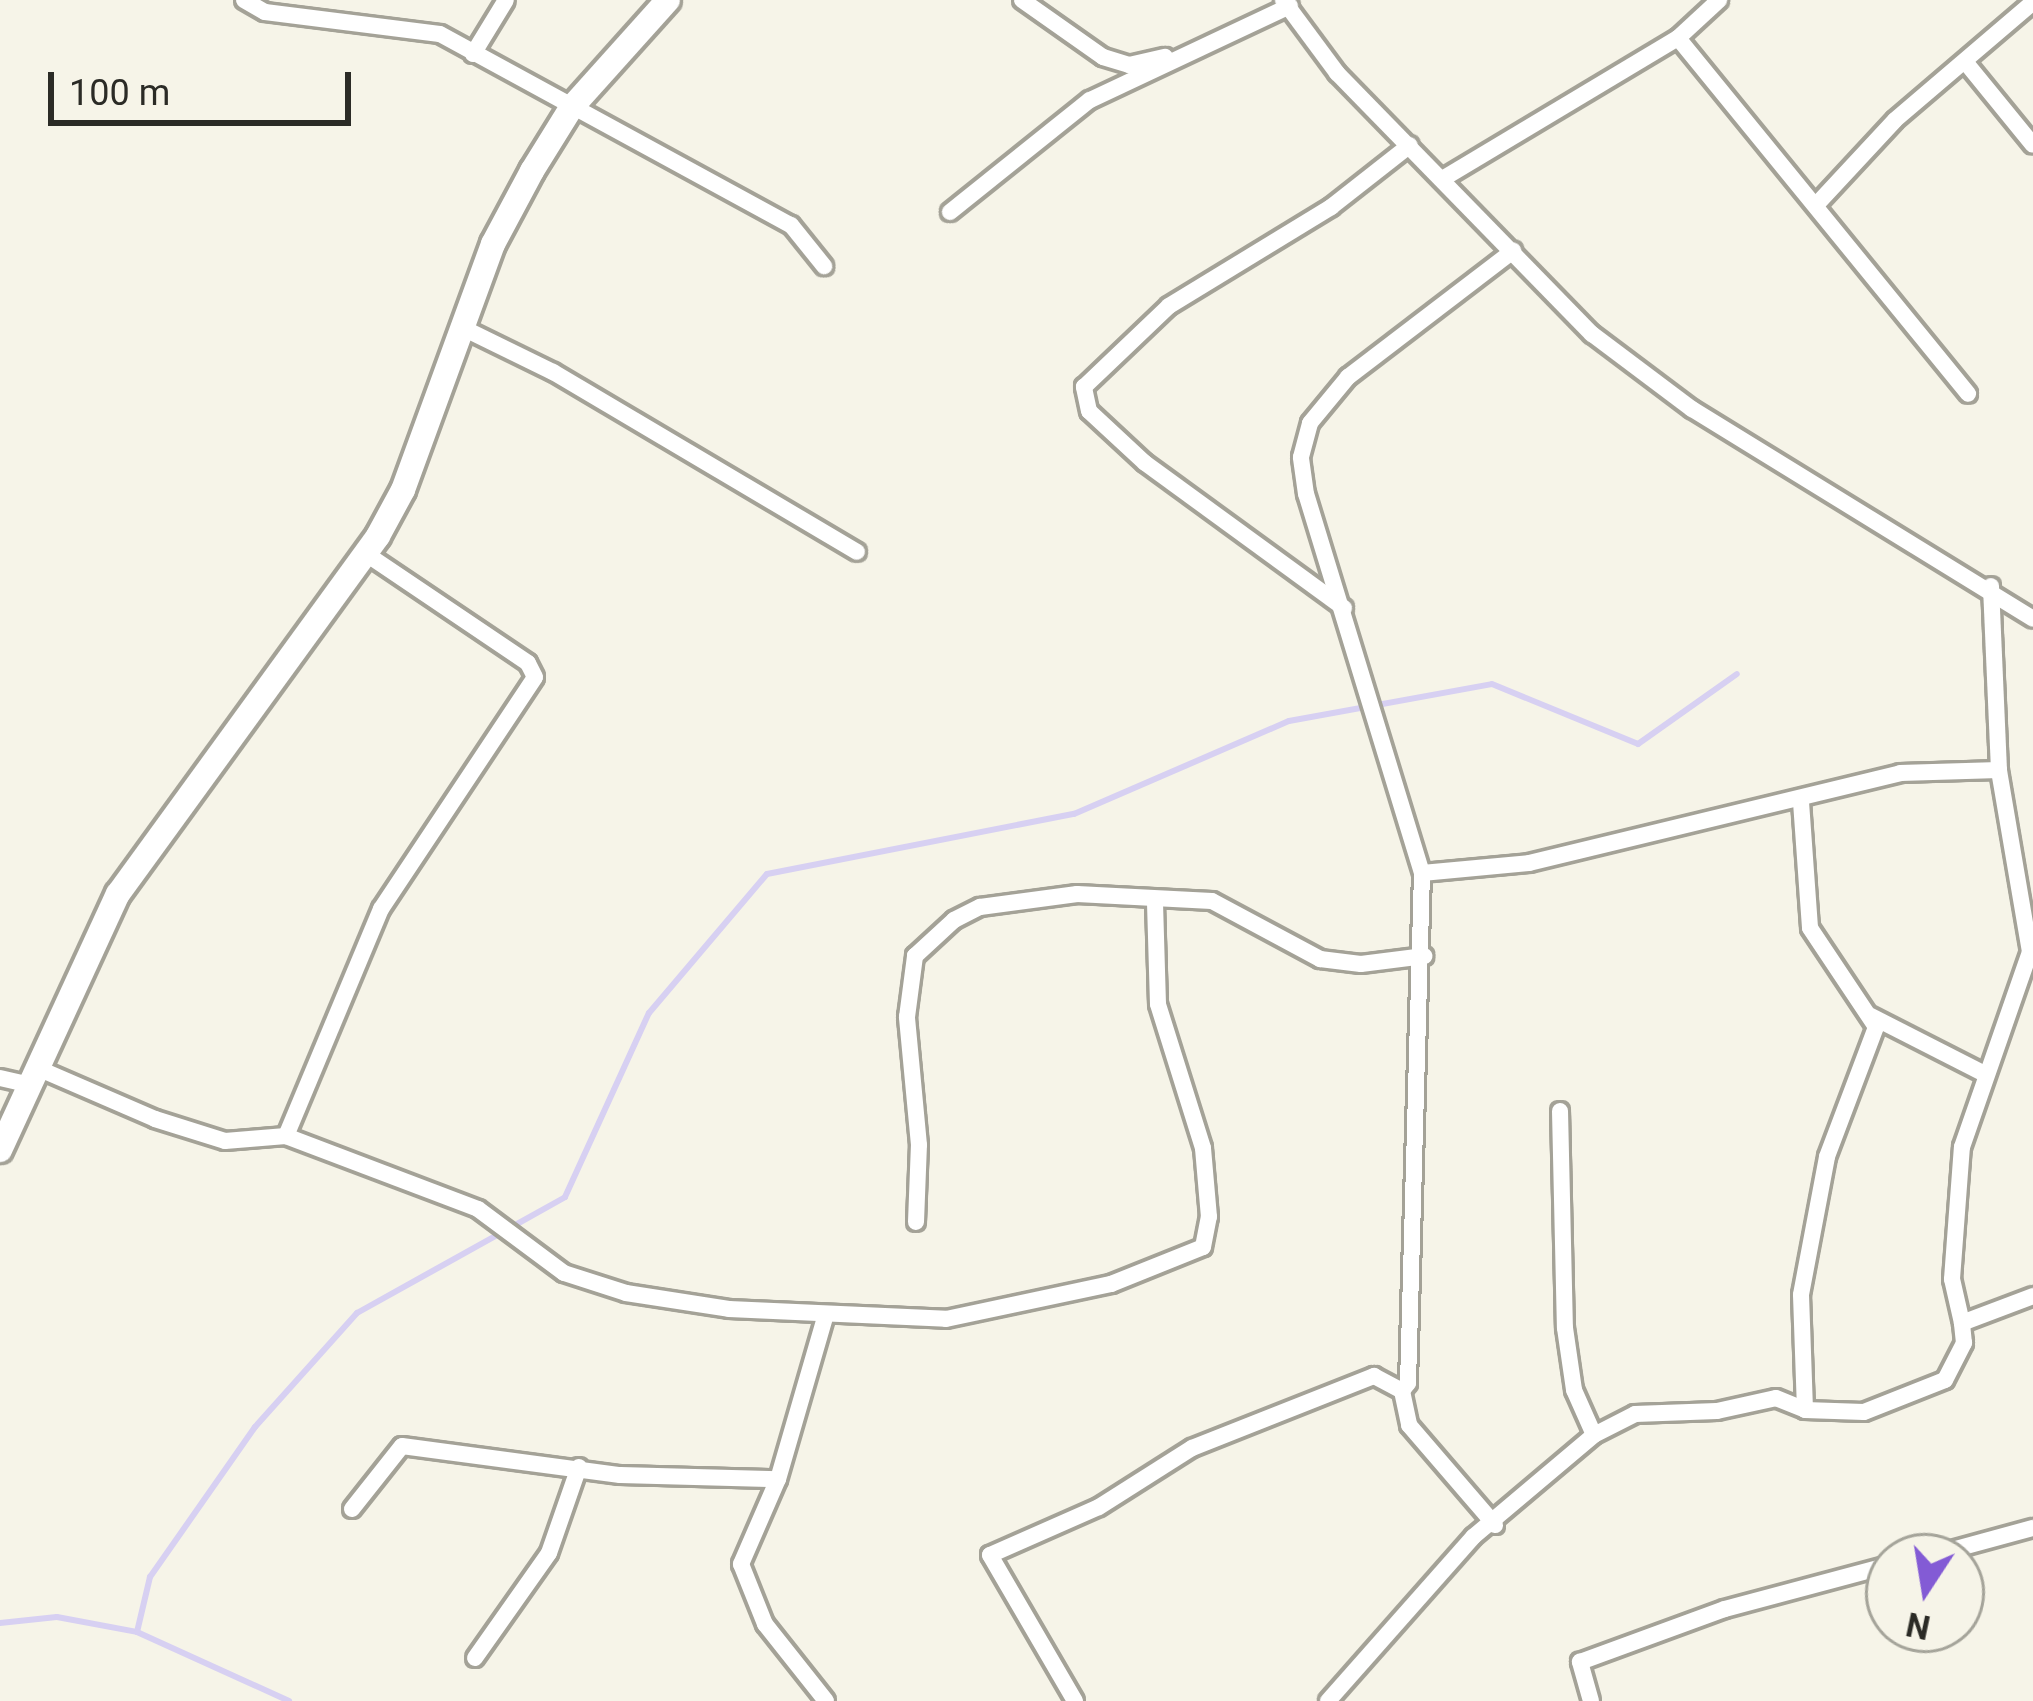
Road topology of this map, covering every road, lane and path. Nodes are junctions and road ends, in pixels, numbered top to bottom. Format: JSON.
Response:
{"nodes":[{"id":1,"x":244,"y":0,"type":"edge"},
{"id":2,"x":506,"y":0,"type":"edge"},
{"id":3,"x":668,"y":0,"type":"edge"},
{"id":4,"x":1022,"y":0,"type":"edge"},
{"id":5,"x":1714,"y":2,"type":"edge"},
{"id":6,"x":2033,"y":2,"type":"edge"},
{"id":7,"x":1286,"y":3,"type":"edge"},
{"id":8,"x":1678,"y":38,"type":"junction"},
{"id":9,"x":1195,"y":50,"type":"junction"},
{"id":10,"x":472,"y":55,"type":"junction"},
{"id":11,"x":1967,"y":64,"type":"junction"},
{"id":12,"x":571,"y":108,"type":"junction"},
{"id":13,"x":1410,"y":145,"type":"junction"},
{"id":14,"x":2033,"y":145,"type":"edge"},
{"id":15,"x":1444,"y":178,"type":"junction"},
{"id":16,"x":1818,"y":203,"type":"junction"},
{"id":17,"x":950,"y":212,"type":"dead end"},
{"id":18,"x":1513,"y":251,"type":"junction"},
{"id":19,"x":824,"y":266,"type":"dead end"},
{"id":20,"x":463,"y":328,"type":"junction"},
{"id":21,"x":1968,"y":394,"type":"dead end"},
{"id":22,"x":857,"y":552,"type":"dead end"},
{"id":23,"x":365,"y":554,"type":"junction"},
{"id":24,"x":1991,"y":586,"type":"junction"},
{"id":25,"x":1344,"y":608,"type":"junction"},
{"id":26,"x":2033,"y":619,"type":"edge"},
{"id":27,"x":1999,"y":770,"type":"junction"},
{"id":28,"x":1801,"y":802,"type":"junction"},
{"id":29,"x":1422,"y":873,"type":"junction"},
{"id":30,"x":1155,"y":902,"type":"junction"},
{"id":31,"x":1424,"y":956,"type":"junction"},
{"id":32,"x":1871,"y":1016,"type":"junction"},
{"id":33,"x":1983,"y":1072,"type":"junction"},
{"id":34,"x":30,"y":1076,"type":"junction"},
{"id":35,"x":0,"y":1078,"type":"edge"},
{"id":36,"x":1560,"y":1111,"type":"dead end"},
{"id":37,"x":286,"y":1136,"type":"junction"},
{"id":38,"x":0,"y":1150,"type":"edge"},
{"id":39,"x":916,"y":1222,"type":"dead end"},
{"id":40,"x":2033,"y":1296,"type":"edge"},
{"id":41,"x":826,"y":1314,"type":"junction"},
{"id":42,"x":1962,"y":1323,"type":"junction"},
{"id":43,"x":1402,"y":1391,"type":"junction"},
{"id":44,"x":1805,"y":1410,"type":"junction"},
{"id":45,"x":1594,"y":1435,"type":"junction"},
{"id":46,"x":579,"y":1467,"type":"junction"},
{"id":47,"x":778,"y":1479,"type":"junction"},
{"id":48,"x":352,"y":1509,"type":"dead end"},
{"id":49,"x":1495,"y":1526,"type":"junction"},
{"id":50,"x":2033,"y":1528,"type":"edge"},
{"id":51,"x":1985,"y":1541,"type":"edge"},
{"id":52,"x":1865,"y":1572,"type":"edge"},
{"id":53,"x":476,"y":1658,"type":"dead end"},
{"id":54,"x":826,"y":1701,"type":"edge"},
{"id":55,"x":1075,"y":1701,"type":"edge"},
{"id":56,"x":1328,"y":1701,"type":"edge"},
{"id":57,"x":1591,"y":1701,"type":"edge"}],
"edges":[{"from":1,"to":10,"type":"street"},
{"from":2,"to":10,"type":"street"},
{"from":3,"to":12,"type":"street"},
{"from":4,"to":9,"type":"street"},
{"from":5,"to":8,"type":"street"},
{"from":6,"to":11,"type":"street"},
{"from":7,"to":9,"type":"street"},
{"from":7,"to":13,"type":"street"},
{"from":8,"to":15,"type":"street"},
{"from":8,"to":16,"type":"street"},
{"from":9,"to":17,"type":"street"},
{"from":10,"to":12,"type":"street"},
{"from":11,"to":14,"type":"street"},
{"from":11,"to":16,"type":"street"},
{"from":12,"to":19,"type":"street"},
{"from":12,"to":20,"type":"street"},
{"from":13,"to":15,"type":"street"},
{"from":13,"to":25,"type":"street"},
{"from":15,"to":18,"type":"street"},
{"from":16,"to":21,"type":"street"},
{"from":18,"to":24,"type":"street"},
{"from":18,"to":25,"type":"street"},
{"from":20,"to":22,"type":"street"},
{"from":20,"to":23,"type":"street"},
{"from":23,"to":34,"type":"street"},
{"from":23,"to":37,"type":"street"},
{"from":24,"to":26,"type":"street"},
{"from":24,"to":27,"type":"street"},
{"from":25,"to":29,"type":"street"},
{"from":27,"to":28,"type":"street"},
{"from":27,"to":33,"type":"street"},
{"from":28,"to":29,"type":"street"},
{"from":28,"to":32,"type":"street"},
{"from":29,"to":31,"type":"street"},
{"from":30,"to":31,"type":"street"},
{"from":30,"to":39,"type":"street"},
{"from":30,"to":41,"type":"street"},
{"from":31,"to":43,"type":"street"},
{"from":32,"to":33,"type":"street"},
{"from":32,"to":44,"type":"street"},
{"from":33,"to":42,"type":"street"},
{"from":34,"to":35,"type":"street"},
{"from":34,"to":37,"type":"street"},
{"from":34,"to":38,"type":"street"},
{"from":36,"to":45,"type":"street"},
{"from":37,"to":41,"type":"street"},
{"from":40,"to":42,"type":"street"},
{"from":41,"to":47,"type":"street"},
{"from":42,"to":44,"type":"street"},
{"from":43,"to":49,"type":"street"},
{"from":43,"to":55,"type":"street"},
{"from":44,"to":45,"type":"street"},
{"from":45,"to":49,"type":"street"},
{"from":46,"to":47,"type":"street"},
{"from":46,"to":48,"type":"street"},
{"from":46,"to":53,"type":"street"},
{"from":47,"to":54,"type":"street"},
{"from":49,"to":56,"type":"street"},
{"from":50,"to":51,"type":"street"},
{"from":52,"to":57,"type":"street"}]}
